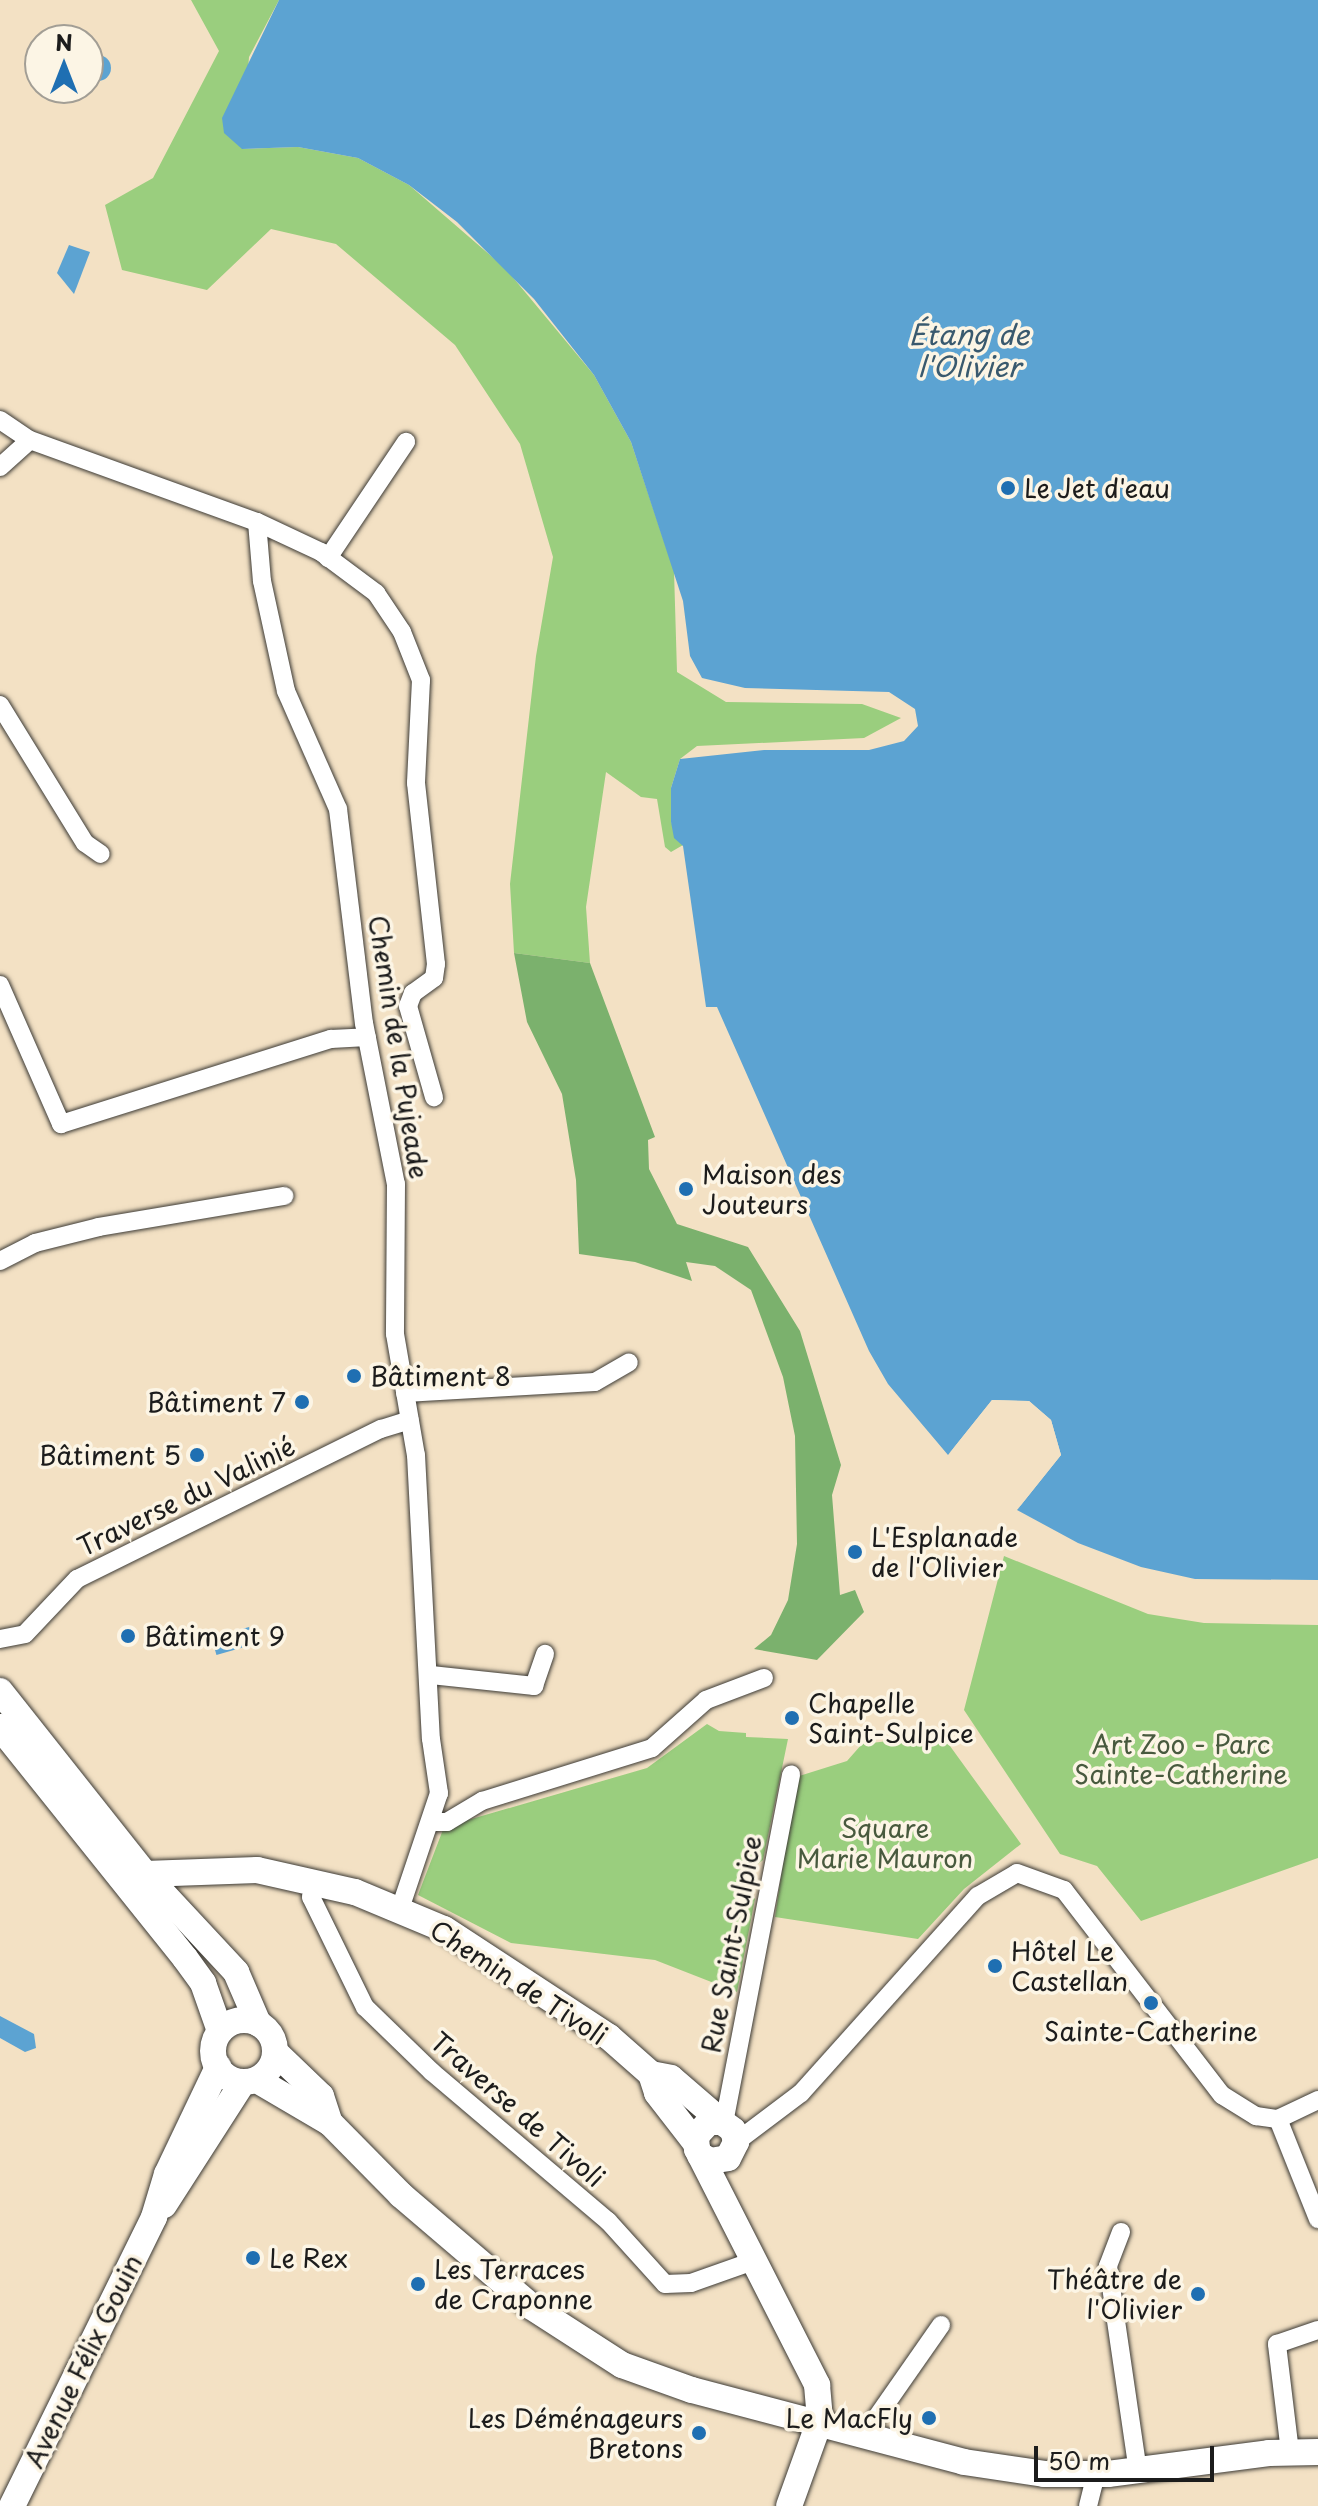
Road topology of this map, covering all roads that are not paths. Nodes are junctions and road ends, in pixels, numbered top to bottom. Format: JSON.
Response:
{"nodes":[{"id":1,"x":0,"y":420,"type":"edge"},
{"id":2,"x":30,"y":440,"type":"junction"},
{"id":3,"x":406,"y":442,"type":"dead end"},
{"id":4,"x":0,"y":467,"type":"edge"},
{"id":5,"x":257,"y":522,"type":"junction"},
{"id":6,"x":328,"y":558,"type":"junction"},
{"id":7,"x":0,"y":705,"type":"edge"},
{"id":8,"x":101,"y":854,"type":"dead end"},
{"id":9,"x":0,"y":985,"type":"edge"},
{"id":10,"x":367,"y":1037,"type":"junction"},
{"id":11,"x":434,"y":1097,"type":"dead end"},
{"id":12,"x":284,"y":1196,"type":"dead end"},
{"id":13,"x":0,"y":1261,"type":"edge"},
{"id":14,"x":629,"y":1362,"type":"dead end"},
{"id":15,"x":405,"y":1393,"type":"junction"},
{"id":16,"x":410,"y":1420,"type":"junction"},
{"id":17,"x":0,"y":1639,"type":"edge"},
{"id":18,"x":545,"y":1654,"type":"dead end"},
{"id":19,"x":431,"y":1675,"type":"junction"},
{"id":20,"x":764,"y":1678,"type":"dead end"},
{"id":21,"x":0,"y":1691,"type":"edge"},
{"id":22,"x":0,"y":1727,"type":"edge"},
{"id":23,"x":791,"y":1774,"type":"dead end"},
{"id":24,"x":433,"y":1822,"type":"junction"},
{"id":25,"x":145,"y":1874,"type":"junction"},
{"id":26,"x":316,"y":1881,"type":"junction"},
{"id":27,"x":400,"y":1909,"type":"junction"},
{"id":28,"x":258,"y":2023,"type":"junction"},
{"id":29,"x":220,"y":2031,"type":"junction"},
{"id":30,"x":276,"y":2053,"type":"junction"},
{"id":31,"x":218,"y":2067,"type":"junction"},
{"id":32,"x":250,"y":2081,"type":"junction"},
{"id":33,"x":1318,"y":2100,"type":"edge"},
{"id":34,"x":1278,"y":2119,"type":"junction"},
{"id":35,"x":330,"y":2123,"type":"junction"},
{"id":36,"x":718,"y":2138,"type":"junction"},
{"id":37,"x":154,"y":2217,"type":"junction"},
{"id":38,"x":1318,"y":2219,"type":"edge"},
{"id":39,"x":1121,"y":2232,"type":"dead end"},
{"id":40,"x":756,"y":2260,"type":"junction"},
{"id":41,"x":941,"y":2325,"type":"dead end"},
{"id":42,"x":1318,"y":2330,"type":"edge"},
{"id":43,"x":820,"y":2420,"type":"junction"},
{"id":44,"x":865,"y":2434,"type":"junction"},
{"id":45,"x":1290,"y":2452,"type":"junction"},
{"id":46,"x":1318,"y":2452,"type":"edge"},
{"id":47,"x":1149,"y":2469,"type":"junction"},
{"id":48,"x":1096,"y":2474,"type":"junction"},
{"id":49,"x":12,"y":2506,"type":"edge"},
{"id":50,"x":789,"y":2506,"type":"edge"},
{"id":51,"x":1088,"y":2506,"type":"edge"}],
"edges":[{"from":1,"to":2,"type":"street"},
{"from":2,"to":4,"type":"street"},
{"from":2,"to":5,"type":"street"},
{"from":3,"to":6,"type":"street"},
{"from":5,"to":6,"type":"street"},
{"from":5,"to":10,"type":"street","name":"Chemin de la Pujeade"},
{"from":6,"to":11,"type":"street"},
{"from":7,"to":8,"type":"street"},
{"from":9,"to":10,"type":"street"},
{"from":10,"to":15,"type":"street","name":"Chemin de la Pujeade"},
{"from":12,"to":13,"type":"street"},
{"from":14,"to":15,"type":"street"},
{"from":15,"to":16,"type":"street","name":"Chemin de la Pujeade"},
{"from":16,"to":17,"type":"street","name":"Traverse du Valinié"},
{"from":16,"to":19,"type":"street","name":"Chemin de la Pujeade"},
{"from":18,"to":19,"type":"street"},
{"from":19,"to":24,"type":"street","name":"Chemin de la Pujeade"},
{"from":20,"to":24,"type":"street"},
{"from":21,"to":25,"type":"main road"},
{"from":22,"to":29,"type":"main road"},
{"from":23,"to":36,"type":"street","name":"Rue Saint-Sulpice"},
{"from":24,"to":27,"type":"street","name":"Chemin de la Pujeade"},
{"from":25,"to":26,"type":"main road","name":"Chemin de Tivoli"},
{"from":25,"to":28,"type":"main road"},
{"from":26,"to":27,"type":"main road","name":"Chemin de Tivoli"},
{"from":26,"to":40,"type":"street","name":"Traverse de Tivoli"},
{"from":27,"to":36,"type":"main road","name":"Chemin de Tivoli"},
{"from":28,"to":29,"type":"main road"},
{"from":28,"to":30,"type":"main road"},
{"from":29,"to":31,"type":"main road"},
{"from":30,"to":32,"type":"main road"},
{"from":30,"to":35,"type":"main road"},
{"from":31,"to":32,"type":"main road"},
{"from":31,"to":37,"type":"main road","name":"Avenue Félix Gouin"},
{"from":32,"to":35,"type":"main road"},
{"from":32,"to":37,"type":"main road","name":"Avenue Félix Gouin"},
{"from":33,"to":34,"type":"street"},
{"from":34,"to":36,"type":"street"},
{"from":34,"to":38,"type":"street"},
{"from":35,"to":43,"type":"main road"},
{"from":36,"to":40,"type":"main road"},
{"from":37,"to":49,"type":"main road","name":"Avenue Félix Gouin"},
{"from":39,"to":47,"type":"street"},
{"from":40,"to":43,"type":"main road"},
{"from":41,"to":44,"type":"street"},
{"from":42,"to":45,"type":"street"},
{"from":43,"to":44,"type":"main road"},
{"from":43,"to":50,"type":"main road"},
{"from":44,"to":48,"type":"main road"},
{"from":45,"to":46,"type":"main road"},
{"from":45,"to":47,"type":"main road"},
{"from":47,"to":48,"type":"main road"},
{"from":48,"to":51,"type":"street"}]}
